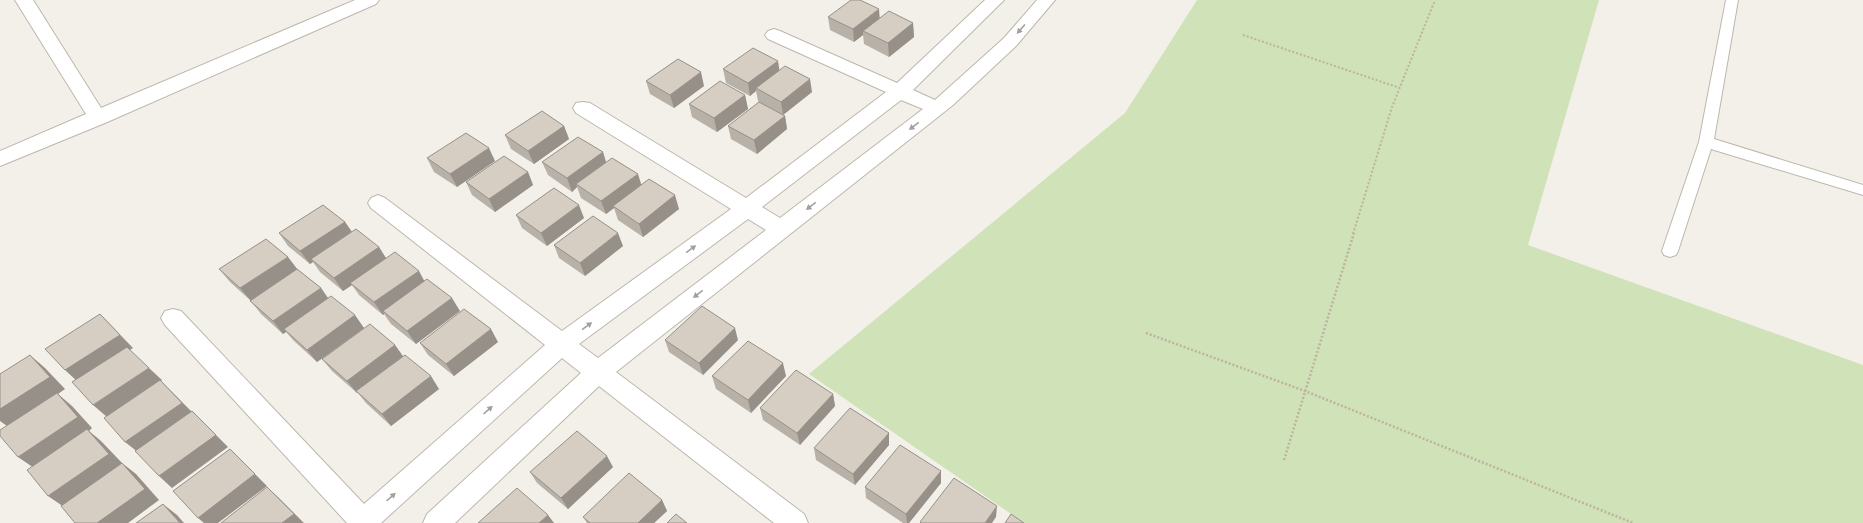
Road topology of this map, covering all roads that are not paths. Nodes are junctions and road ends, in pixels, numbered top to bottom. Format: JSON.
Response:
{"nodes":[{"id":1,"x":24,"y":0,"type":"edge"},
{"id":2,"x":370,"y":0,"type":"edge"},
{"id":3,"x":994,"y":0,"type":"edge"},
{"id":4,"x":1046,"y":0,"type":"edge"},
{"id":5,"x":1732,"y":0,"type":"edge"},
{"id":6,"x":774,"y":35,"type":"dead end"},
{"id":7,"x":900,"y":91,"type":"junction"},
{"id":8,"x":583,"y":108,"type":"dead end"},
{"id":9,"x":937,"y":108,"type":"junction"},
{"id":10,"x":98,"y":118,"type":"junction"},
{"id":11,"x":1706,"y":142,"type":"junction"},
{"id":12,"x":0,"y":159,"type":"edge"},
{"id":13,"x":1863,"y":190,"type":"edge"},
{"id":14,"x":378,"y":203,"type":"dead end"},
{"id":15,"x":747,"y":208,"type":"junction"},
{"id":16,"x":781,"y":229,"type":"junction"},
{"id":17,"x":1670,"y":252,"type":"dead end"},
{"id":18,"x":173,"y":318,"type":"dead end"},
{"id":19,"x":562,"y":344,"type":"junction"},
{"id":20,"x":598,"y":372,"type":"junction"},
{"id":21,"x":363,"y":523,"type":"edge"},
{"id":22,"x":436,"y":523,"type":"edge"},
{"id":23,"x":795,"y":523,"type":"edge"}],
"edges":[{"from":1,"to":10,"type":"street"},
{"from":2,"to":10,"type":"street"},
{"from":3,"to":7,"type":"street"},
{"from":4,"to":9,"type":"street","one_way":true},
{"from":5,"to":11,"type":"lane"},
{"from":6,"to":7,"type":"street"},
{"from":7,"to":9,"type":"street"},
{"from":7,"to":15,"type":"street"},
{"from":8,"to":15,"type":"street"},
{"from":9,"to":16,"type":"street","one_way":true},
{"from":10,"to":12,"type":"street"},
{"from":11,"to":13,"type":"lane"},
{"from":11,"to":17,"type":"lane"},
{"from":14,"to":19,"type":"street"},
{"from":15,"to":16,"type":"street"},
{"from":19,"to":15,"type":"street","one_way":true},
{"from":16,"to":20,"type":"street","one_way":true},
{"from":18,"to":21,"type":"street"},
{"from":19,"to":20,"type":"street"},
{"from":21,"to":19,"type":"street","one_way":true},
{"from":20,"to":22,"type":"street"},
{"from":20,"to":23,"type":"street"}]}
